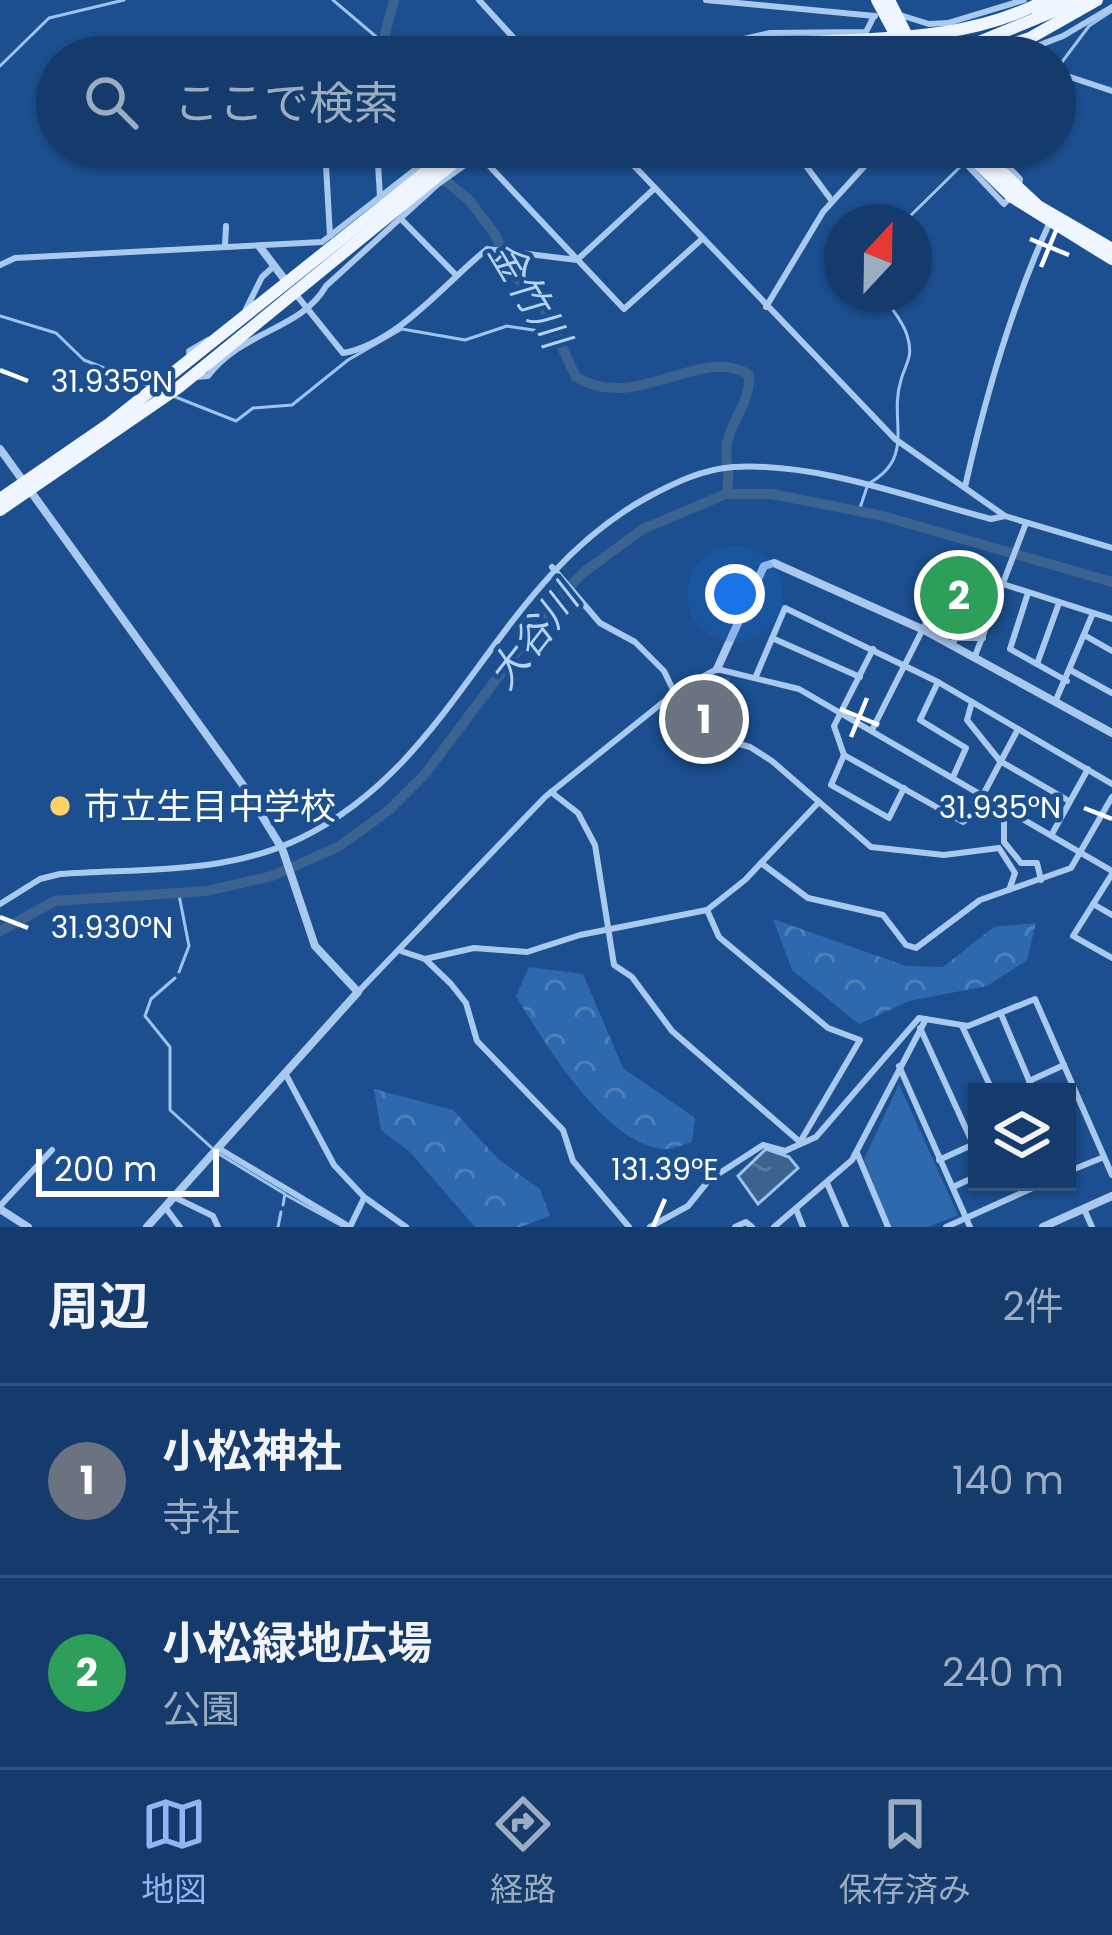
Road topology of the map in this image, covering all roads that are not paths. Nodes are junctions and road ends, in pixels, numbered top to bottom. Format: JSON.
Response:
{"nodes":[{"id":1,"x":479,"y":0,"type":"edge"},
{"id":2,"x":706,"y":0,"type":"edge"},
{"id":3,"x":878,"y":0,"type":"edge"},
{"id":4,"x":889,"y":0,"type":"edge"},
{"id":5,"x":991,"y":0,"type":"edge"},
{"id":6,"x":1024,"y":0,"type":"edge"},
{"id":7,"x":1046,"y":0,"type":"edge"},
{"id":8,"x":1064,"y":0,"type":"edge"},
{"id":9,"x":1081,"y":0,"type":"edge"},
{"id":10,"x":1097,"y":0,"type":"edge"},
{"id":11,"x":1112,"y":7,"type":"edge"},
{"id":12,"x":999,"y":9,"type":"junction"},
{"id":13,"x":886,"y":16,"type":"junction"},
{"id":14,"x":947,"y":28,"type":"junction"},
{"id":15,"x":512,"y":36,"type":"edge"},
{"id":16,"x":757,"y":36,"type":"edge"},
{"id":17,"x":875,"y":36,"type":"edge"},
{"id":18,"x":901,"y":36,"type":"edge"},
{"id":19,"x":915,"y":36,"type":"edge"},
{"id":20,"x":973,"y":36,"type":"edge"},
{"id":21,"x":993,"y":36,"type":"edge"},
{"id":22,"x":1034,"y":36,"type":"edge"},
{"id":23,"x":1055,"y":36,"type":"edge"},
{"id":24,"x":1076,"y":79,"type":"edge"},
{"id":25,"x":1112,"y":92,"type":"edge"},
{"id":26,"x":326,"y":168,"type":"edge"},
{"id":27,"x":378,"y":168,"type":"edge"},
{"id":28,"x":437,"y":168,"type":"edge"},
{"id":29,"x":491,"y":168,"type":"edge"},
{"id":30,"x":636,"y":168,"type":"edge"},
{"id":31,"x":808,"y":168,"type":"edge"},
{"id":32,"x":863,"y":168,"type":"edge"},
{"id":33,"x":970,"y":168,"type":"edge"},
{"id":34,"x":985,"y":168,"type":"edge"},
{"id":35,"x":993,"y":168,"type":"edge"},
{"id":36,"x":1009,"y":168,"type":"edge"},
{"id":37,"x":430,"y":174,"type":"junction"},
{"id":38,"x":656,"y":188,"type":"junction"},
{"id":39,"x":1014,"y":193,"type":"junction"},
{"id":40,"x":380,"y":197,"type":"junction"},
{"id":41,"x":832,"y":201,"type":"junction"},
{"id":42,"x":403,"y":220,"type":"junction"},
{"id":43,"x":1049,"y":224,"type":"junction"},
{"id":44,"x":226,"y":226,"type":"dead end"},
{"id":45,"x":330,"y":236,"type":"junction"},
{"id":46,"x":702,"y":239,"type":"junction"},
{"id":47,"x":260,"y":247,"type":"junction"},
{"id":48,"x":226,"y":248,"type":"junction"},
{"id":49,"x":1112,"y":249,"type":"edge"},
{"id":50,"x":1112,"y":259,"type":"edge"},
{"id":51,"x":577,"y":260,"type":"junction"},
{"id":52,"x":0,"y":265,"type":"edge"},
{"id":53,"x":274,"y":266,"type":"junction"},
{"id":54,"x":456,"y":275,"type":"junction"},
{"id":55,"x":294,"y":291,"type":"junction"},
{"id":56,"x":766,"y":307,"type":"junction"},
{"id":57,"x":309,"y":310,"type":"junction"},
{"id":58,"x":192,"y":368,"type":"junction"},
{"id":59,"x":164,"y":390,"type":"junction"},
{"id":60,"x":0,"y":449,"type":"edge"},
{"id":61,"x":28,"y":486,"type":"junction"},
{"id":62,"x":965,"y":487,"type":"junction"},
{"id":63,"x":0,"y":499,"type":"edge"},
{"id":64,"x":0,"y":510,"type":"edge"},
{"id":65,"x":1005,"y":516,"type":"junction"},
{"id":66,"x":1026,"y":523,"type":"junction"},
{"id":67,"x":1112,"y":548,"type":"edge"},
{"id":68,"x":554,"y":569,"type":"junction"},
{"id":69,"x":1007,"y":581,"type":"junction"},
{"id":70,"x":1028,"y":593,"type":"junction"},
{"id":71,"x":1059,"y":603,"type":"junction"},
{"id":72,"x":1093,"y":613,"type":"junction"},
{"id":73,"x":993,"y":614,"type":"junction"},
{"id":74,"x":1112,"y":619,"type":"edge"},
{"id":75,"x":924,"y":630,"type":"junction"},
{"id":76,"x":1084,"y":635,"type":"junction"},
{"id":77,"x":772,"y":638,"type":"junction"},
{"id":78,"x":983,"y":638,"type":"junction"},
{"id":79,"x":952,"y":644,"type":"junction"},
{"id":80,"x":873,"y":649,"type":"junction"},
{"id":81,"x":1112,"y":651,"type":"edge"},
{"id":82,"x":975,"y":656,"type":"junction"},
{"id":83,"x":1037,"y":664,"type":"junction"},
{"id":84,"x":908,"y":667,"type":"junction"},
{"id":85,"x":717,"y":669,"type":"junction"},
{"id":86,"x":1072,"y":670,"type":"junction"},
{"id":87,"x":756,"y":676,"type":"junction"},
{"id":88,"x":860,"y":677,"type":"junction"},
{"id":89,"x":1067,"y":681,"type":"junction"},
{"id":90,"x":938,"y":682,"type":"junction"},
{"id":91,"x":677,"y":691,"type":"junction"},
{"id":92,"x":1112,"y":693,"type":"edge"},
{"id":93,"x":1056,"y":700,"type":"junction"},
{"id":94,"x":972,"y":702,"type":"junction"},
{"id":95,"x":841,"y":712,"type":"junction"},
{"id":96,"x":1018,"y":729,"type":"junction"},
{"id":97,"x":872,"y":730,"type":"junction"},
{"id":98,"x":1112,"y":733,"type":"edge"},
{"id":99,"x":844,"y":755,"type":"junction"},
{"id":100,"x":1000,"y":761,"type":"junction"},
{"id":101,"x":1088,"y":769,"type":"junction"},
{"id":102,"x":953,"y":777,"type":"junction"},
{"id":103,"x":1112,"y":784,"type":"edge"},
{"id":104,"x":904,"y":788,"type":"junction"},
{"id":105,"x":551,"y":792,"type":"junction"},
{"id":106,"x":987,"y":796,"type":"junction"},
{"id":107,"x":1112,"y":797,"type":"edge"},
{"id":108,"x":820,"y":801,"type":"junction"},
{"id":109,"x":1069,"y":801,"type":"junction"},
{"id":110,"x":1004,"y":806,"type":"junction"},
{"id":111,"x":1052,"y":834,"type":"junction"},
{"id":112,"x":282,"y":849,"type":"junction"},
{"id":113,"x":1082,"y":852,"type":"junction"},
{"id":114,"x":761,"y":863,"type":"junction"},
{"id":115,"x":1112,"y":873,"type":"edge"},
{"id":116,"x":1041,"y":880,"type":"junction"},
{"id":117,"x":1009,"y":890,"type":"junction"},
{"id":118,"x":0,"y":904,"type":"edge"},
{"id":119,"x":1093,"y":904,"type":"junction"},
{"id":120,"x":707,"y":910,"type":"junction"},
{"id":121,"x":1112,"y":915,"type":"edge"},
{"id":122,"x":609,"y":930,"type":"junction"},
{"id":123,"x":401,"y":951,"type":"junction"},
{"id":124,"x":1112,"y":958,"type":"edge"},
{"id":125,"x":425,"y":959,"type":"junction"},
{"id":126,"x":358,"y":992,"type":"junction"},
{"id":127,"x":1001,"y":1014,"type":"junction"},
{"id":128,"x":926,"y":1019,"type":"junction"},
{"id":129,"x":962,"y":1026,"type":"junction"},
{"id":130,"x":920,"y":1028,"type":"junction"},
{"id":131,"x":1065,"y":1065,"type":"junction"},
{"id":132,"x":899,"y":1066,"type":"junction"},
{"id":133,"x":285,"y":1073,"type":"junction"},
{"id":134,"x":1029,"y":1081,"type":"joint"},
{"id":135,"x":989,"y":1083,"type":"edge"},
{"id":136,"x":968,"y":1128,"type":"edge"},
{"id":137,"x":800,"y":1142,"type":"junction"},
{"id":138,"x":968,"y":1146,"type":"edge"},
{"id":139,"x":218,"y":1148,"type":"junction"},
{"id":140,"x":52,"y":1150,"type":"dead end"},
{"id":141,"x":856,"y":1152,"type":"junction"},
{"id":142,"x":1104,"y":1156,"type":"junction"},
{"id":143,"x":939,"y":1160,"type":"junction"},
{"id":144,"x":1076,"y":1168,"type":"edge"},
{"id":145,"x":1112,"y":1175,"type":"edge"},
{"id":146,"x":968,"y":1180,"type":"edge"},
{"id":147,"x":827,"y":1183,"type":"junction"},
{"id":148,"x":952,"y":1187,"type":"junction"},
{"id":149,"x":1029,"y":1191,"type":"edge"},
{"id":150,"x":1112,"y":1196,"type":"edge"},
{"id":151,"x":174,"y":1197,"type":"junction"},
{"id":152,"x":364,"y":1197,"type":"junction"},
{"id":153,"x":165,"y":1207,"type":"junction"},
{"id":154,"x":0,"y":1208,"type":"edge"},
{"id":155,"x":796,"y":1209,"type":"junction"},
{"id":156,"x":1084,"y":1209,"type":"junction"},
{"id":157,"x":968,"y":1223,"type":"edge"},
{"id":158,"x":28,"y":1227,"type":"edge"},
{"id":159,"x":147,"y":1227,"type":"edge"},
{"id":160,"x":180,"y":1227,"type":"edge"},
{"id":161,"x":218,"y":1227,"type":"edge"},
{"id":162,"x":406,"y":1227,"type":"edge"},
{"id":163,"x":629,"y":1227,"type":"edge"},
{"id":164,"x":650,"y":1227,"type":"edge"},
{"id":165,"x":735,"y":1227,"type":"edge"},
{"id":166,"x":752,"y":1227,"type":"edge"},
{"id":167,"x":775,"y":1227,"type":"edge"},
{"id":168,"x":803,"y":1227,"type":"edge"},
{"id":169,"x":846,"y":1227,"type":"edge"},
{"id":170,"x":889,"y":1227,"type":"edge"},
{"id":171,"x":946,"y":1227,"type":"edge"},
{"id":172,"x":1043,"y":1227,"type":"edge"},
{"id":173,"x":1092,"y":1227,"type":"edge"}],
"edges":[{"from":1,"to":15,"type":"street"},
{"from":2,"to":13,"type":"street"},
{"from":3,"to":13,"type":"main road"},
{"from":4,"to":13,"type":"main road"},
{"from":5,"to":12,"type":"street"},
{"from":6,"to":12,"type":"street"},
{"from":7,"to":14,"type":"main road"},
{"from":8,"to":20,"type":"main road"},
{"from":9,"to":21,"type":"main road"},
{"from":10,"to":22,"type":"main road"},
{"from":11,"to":23,"type":"street"},
{"from":12,"to":14,"type":"street"},
{"from":13,"to":14,"type":"street"},
{"from":13,"to":16,"type":"street"},
{"from":13,"to":17,"type":"main road"},
{"from":13,"to":18,"type":"main road"},
{"from":14,"to":19,"type":"main road"},
{"from":24,"to":25,"type":"street"},
{"from":26,"to":45,"type":"street"},
{"from":27,"to":40,"type":"street"},
{"from":28,"to":37,"type":"main road"},
{"from":29,"to":51,"type":"street"},
{"from":30,"to":38,"type":"street"},
{"from":31,"to":41,"type":"street"},
{"from":32,"to":41,"type":"street"},
{"from":33,"to":39,"type":"street"},
{"from":34,"to":39,"type":"main road"},
{"from":35,"to":39,"type":"main road"},
{"from":36,"to":39,"type":"street"},
{"from":37,"to":40,"type":"street"},
{"from":37,"to":42,"type":"street"},
{"from":37,"to":55,"type":"main road"},
{"from":38,"to":46,"type":"street"},
{"from":38,"to":51,"type":"street"},
{"from":39,"to":43,"type":"main road"},
{"from":39,"to":49,"type":"main road"},
{"from":40,"to":45,"type":"street"},
{"from":41,"to":56,"type":"street"},
{"from":42,"to":54,"type":"street"},
{"from":42,"to":57,"type":"street"},
{"from":43,"to":50,"type":"main road"},
{"from":43,"to":62,"type":"street"},
{"from":44,"to":48,"type":"street"},
{"from":45,"to":47,"type":"street"},
{"from":46,"to":51,"type":"street"},
{"from":46,"to":56,"type":"street"},
{"from":47,"to":48,"type":"street"},
{"from":47,"to":53,"type":"street"},
{"from":48,"to":52,"type":"street"},
{"from":51,"to":54,"type":"street"},
{"from":53,"to":55,"type":"street"},
{"from":53,"to":58,"type":"street"},
{"from":54,"to":57,"type":"street"},
{"from":55,"to":57,"type":"street"},
{"from":55,"to":58,"type":"main road"},
{"from":56,"to":62,"type":"street"},
{"from":57,"to":58,"type":"street"},
{"from":58,"to":59,"type":"main road"},
{"from":58,"to":59,"type":"main road"},
{"from":59,"to":61,"type":"main road"},
{"from":59,"to":61,"type":"main road"},
{"from":60,"to":61,"type":"street"},
{"from":61,"to":63,"type":"main road"},
{"from":61,"to":64,"type":"main road"},
{"from":61,"to":112,"type":"street"},
{"from":62,"to":65,"type":"street"},
{"from":65,"to":66,"type":"street"},
{"from":65,"to":68,"type":"street"},
{"from":66,"to":67,"type":"street"},
{"from":66,"to":69,"type":"street"},
{"from":68,"to":91,"type":"street"},
{"from":68,"to":112,"type":"street"},
{"from":69,"to":70,"type":"street"},
{"from":69,"to":73,"type":"street"},
{"from":70,"to":71,"type":"street"},
{"from":70,"to":83,"type":"street"},
{"from":71,"to":72,"type":"street"},
{"from":71,"to":83,"type":"street"},
{"from":72,"to":74,"type":"street"},
{"from":72,"to":76,"type":"street"},
{"from":73,"to":75,"type":"street"},
{"from":73,"to":78,"type":"street"},
{"from":75,"to":79,"type":"street"},
{"from":75,"to":84,"type":"street"},
{"from":75,"to":85,"type":"street"},
{"from":76,"to":81,"type":"street"},
{"from":76,"to":86,"type":"street"},
{"from":77,"to":80,"type":"street"},
{"from":77,"to":87,"type":"street"},
{"from":77,"to":88,"type":"street"},
{"from":78,"to":79,"type":"street"},
{"from":78,"to":82,"type":"street"},
{"from":79,"to":82,"type":"street"},
{"from":80,"to":84,"type":"street"},
{"from":80,"to":88,"type":"street"},
{"from":82,"to":93,"type":"street"},
{"from":83,"to":89,"type":"street"},
{"from":84,"to":90,"type":"street"},
{"from":84,"to":97,"type":"street"},
{"from":85,"to":87,"type":"street"},
{"from":85,"to":91,"type":"street"},
{"from":86,"to":89,"type":"street"},
{"from":86,"to":92,"type":"street"},
{"from":87,"to":95,"type":"street"},
{"from":88,"to":95,"type":"street"},
{"from":89,"to":93,"type":"street"},
{"from":90,"to":94,"type":"street"},
{"from":90,"to":102,"type":"street"},
{"from":91,"to":105,"type":"street"},
{"from":91,"to":108,"type":"street"},
{"from":93,"to":98,"type":"street"},
{"from":94,"to":96,"type":"street"},
{"from":94,"to":100,"type":"street"},
{"from":95,"to":97,"type":"street"},
{"from":95,"to":99,"type":"street"},
{"from":96,"to":100,"type":"street"},
{"from":96,"to":101,"type":"street"},
{"from":97,"to":102,"type":"street"},
{"from":99,"to":104,"type":"street"},
{"from":99,"to":104,"type":"street"},
{"from":100,"to":106,"type":"street"},
{"from":100,"to":109,"type":"street"},
{"from":101,"to":103,"type":"street"},
{"from":101,"to":109,"type":"street"},
{"from":102,"to":106,"type":"street"},
{"from":104,"to":106,"type":"street"},
{"from":105,"to":122,"type":"street"},
{"from":105,"to":123,"type":"street"},
{"from":106,"to":110,"type":"street"},
{"from":107,"to":113,"type":"street"},
{"from":108,"to":114,"type":"street"},
{"from":108,"to":117,"type":"street"},
{"from":109,"to":111,"type":"street"},
{"from":110,"to":111,"type":"street"},
{"from":110,"to":116,"type":"street"},
{"from":111,"to":113,"type":"street"},
{"from":112,"to":118,"type":"street"},
{"from":112,"to":126,"type":"street"},
{"from":113,"to":115,"type":"street"},
{"from":113,"to":116,"type":"street"},
{"from":114,"to":117,"type":"street"},
{"from":114,"to":120,"type":"street"},
{"from":115,"to":119,"type":"street"},
{"from":116,"to":117,"type":"street"},
{"from":119,"to":121,"type":"street"},
{"from":119,"to":124,"type":"street"},
{"from":120,"to":122,"type":"street"},
{"from":120,"to":137,"type":"street"},
{"from":122,"to":125,"type":"street"},
{"from":122,"to":137,"type":"street"},
{"from":123,"to":125,"type":"street"},
{"from":123,"to":126,"type":"street"},
{"from":125,"to":163,"type":"street"},
{"from":126,"to":133,"type":"street"},
{"from":127,"to":129,"type":"street"},
{"from":127,"to":131,"type":"street"},
{"from":127,"to":134,"type":"street"},
{"from":128,"to":129,"type":"street"},
{"from":128,"to":130,"type":"street"},
{"from":128,"to":137,"type":"street"},
{"from":129,"to":135,"type":"street"},
{"from":130,"to":132,"type":"street"},
{"from":130,"to":136,"type":"street"},
{"from":131,"to":134,"type":"street"},
{"from":131,"to":142,"type":"street"},
{"from":132,"to":141,"type":"street"},
{"from":132,"to":143,"type":"street"},
{"from":133,"to":139,"type":"street"},
{"from":133,"to":152,"type":"street"},
{"from":137,"to":164,"type":"street"},
{"from":138,"to":143,"type":"street"},
{"from":139,"to":151,"type":"street"},
{"from":139,"to":152,"type":"street"},
{"from":140,"to":154,"type":"street"},
{"from":141,"to":147,"type":"street"},
{"from":141,"to":170,"type":"street"},
{"from":142,"to":144,"type":"street"},
{"from":142,"to":145,"type":"street"},
{"from":143,"to":148,"type":"street"},
{"from":146,"to":148,"type":"street"},
{"from":147,"to":155,"type":"street"},
{"from":147,"to":169,"type":"street"},
{"from":148,"to":157,"type":"street"},
{"from":149,"to":157,"type":"street"},
{"from":150,"to":156,"type":"street"},
{"from":151,"to":153,"type":"street"},
{"from":151,"to":161,"type":"street"},
{"from":152,"to":162,"type":"street"},
{"from":153,"to":159,"type":"street"},
{"from":153,"to":160,"type":"street"},
{"from":154,"to":158,"type":"street"},
{"from":155,"to":167,"type":"street"},
{"from":155,"to":168,"type":"street"},
{"from":156,"to":172,"type":"street"},
{"from":156,"to":173,"type":"street"},
{"from":157,"to":171,"type":"street"},
{"from":165,"to":166,"type":"street"}]}
